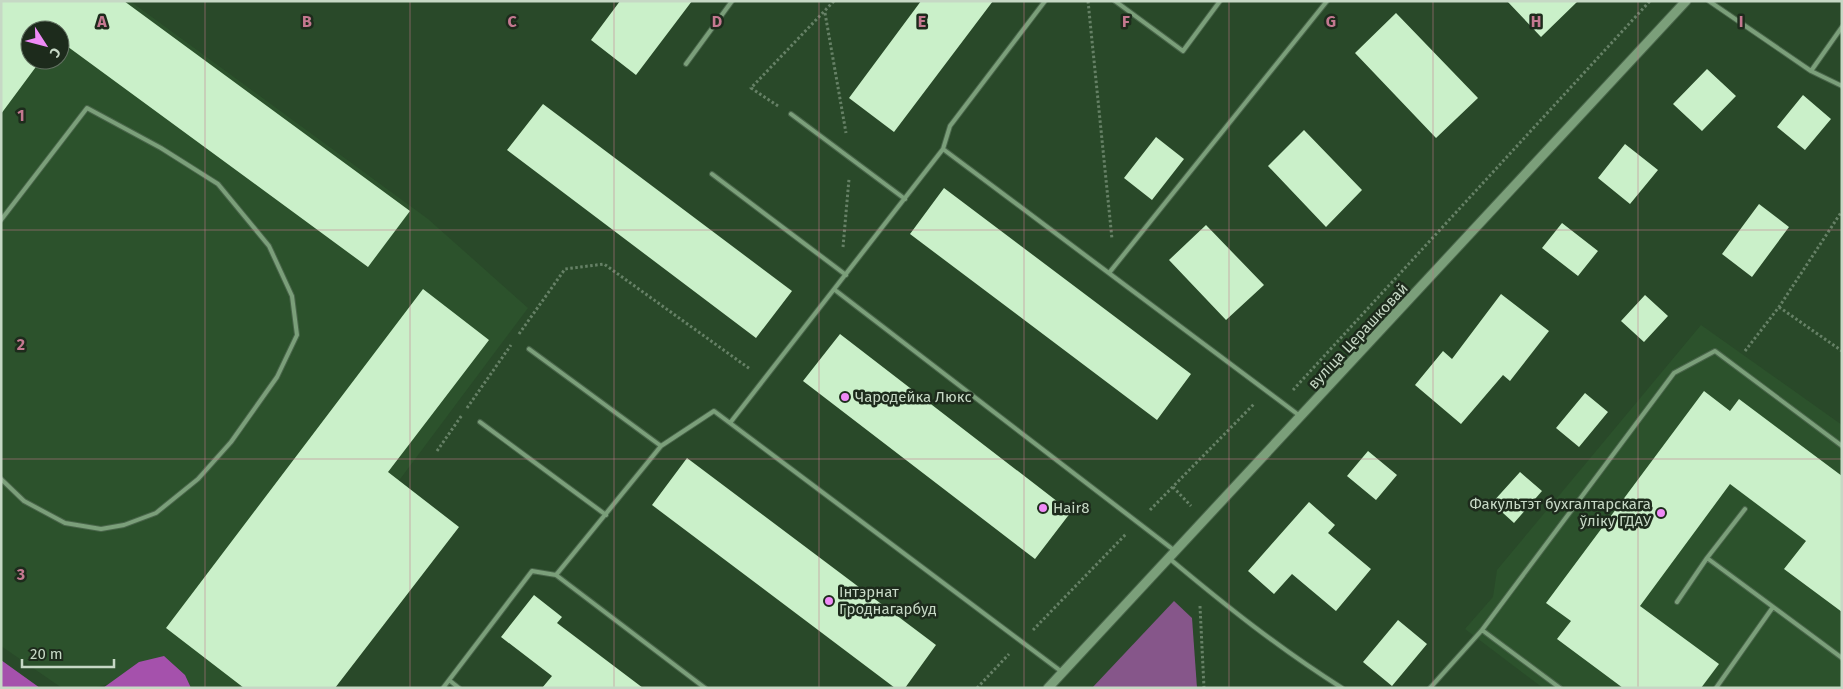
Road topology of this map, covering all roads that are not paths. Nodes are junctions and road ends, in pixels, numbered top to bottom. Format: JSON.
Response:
{"nodes":[{"id":1,"x":732,"y":1,"type":"edge"},
{"id":2,"x":1045,"y":1,"type":"edge"},
{"id":3,"x":1115,"y":1,"type":"edge"},
{"id":4,"x":1220,"y":1,"type":"edge"},
{"id":5,"x":1328,"y":1,"type":"edge"},
{"id":6,"x":1686,"y":1,"type":"edge"},
{"id":7,"x":1709,"y":1,"type":"edge"},
{"id":8,"x":1842,"y":27,"type":"edge"},
{"id":9,"x":686,"y":64,"type":"dead end"},
{"id":10,"x":1811,"y":71,"type":"junction"},
{"id":11,"x":1842,"y":86,"type":"edge"},
{"id":12,"x":791,"y":114,"type":"road end"},
{"id":13,"x":943,"y":149,"type":"junction"},
{"id":14,"x":712,"y":174,"type":"dead end"},
{"id":15,"x":905,"y":199,"type":"junction"},
{"id":16,"x":1,"y":220,"type":"edge"},
{"id":17,"x":1109,"y":273,"type":"junction"},
{"id":18,"x":846,"y":275,"type":"junction"},
{"id":19,"x":835,"y":290,"type":"junction"},
{"id":20,"x":529,"y":349,"type":"dead end"},
{"id":21,"x":1302,"y":417,"type":"junction"},
{"id":22,"x":480,"y":422,"type":"dead end"},
{"id":23,"x":730,"y":423,"type":"junction"},
{"id":24,"x":661,"y":446,"type":"junction"},
{"id":25,"x":1842,"y":446,"type":"edge"},
{"id":26,"x":1,"y":480,"type":"edge"},
{"id":27,"x":1745,"y":509,"type":"dead end"},
{"id":28,"x":606,"y":515,"type":"junction"},
{"id":29,"x":1173,"y":555,"type":"junction"},
{"id":30,"x":1707,"y":558,"type":"junction"},
{"id":31,"x":556,"y":575,"type":"junction"},
{"id":32,"x":1677,"y":602,"type":"dead end"},
{"id":33,"x":1773,"y":607,"type":"junction"},
{"id":34,"x":1482,"y":630,"type":"junction"},
{"id":35,"x":1842,"y":658,"type":"edge"},
{"id":36,"x":1063,"y":673,"type":"junction"},
{"id":37,"x":449,"y":680,"type":"junction"},
{"id":38,"x":443,"y":688,"type":"edge"},
{"id":39,"x":459,"y":688,"type":"edge"},
{"id":40,"x":705,"y":688,"type":"edge"},
{"id":41,"x":1048,"y":688,"type":"edge"},
{"id":42,"x":1342,"y":688,"type":"edge"},
{"id":43,"x":1430,"y":688,"type":"edge"},
{"id":44,"x":1560,"y":688,"type":"edge"},
{"id":45,"x":1716,"y":688,"type":"edge"}],
"edges":[{"from":1,"to":9,"type":"lane"},
{"from":2,"to":13,"type":"lane"},
{"from":3,"to":4,"type":"lane"},
{"from":5,"to":17,"type":"lane"},
{"from":6,"to":21,"type":"street","name":"вуліца Церашковай"},
{"from":7,"to":10,"type":"lane"},
{"from":8,"to":10,"type":"lane"},
{"from":10,"to":11,"type":"lane"},
{"from":12,"to":15,"type":"lane"},
{"from":13,"to":15,"type":"lane"},
{"from":13,"to":17,"type":"lane"},
{"from":14,"to":18,"type":"lane"},
{"from":15,"to":18,"type":"lane"},
{"from":16,"to":26,"type":"lane"},
{"from":17,"to":21,"type":"lane"},
{"from":18,"to":19,"type":"lane"},
{"from":19,"to":23,"type":"lane"},
{"from":19,"to":29,"type":"lane"},
{"from":20,"to":24,"type":"lane"},
{"from":21,"to":29,"type":"street","name":"вуліца Церашковай"},
{"from":22,"to":28,"type":"lane"},
{"from":23,"to":24,"type":"lane"},
{"from":23,"to":36,"type":"lane"},
{"from":24,"to":28,"type":"lane"},
{"from":25,"to":34,"type":"lane"},
{"from":27,"to":30,"type":"lane"},
{"from":28,"to":31,"type":"lane"},
{"from":29,"to":36,"type":"street","name":"вуліца Церашковай"},
{"from":29,"to":42,"type":"lane"},
{"from":30,"to":32,"type":"lane"},
{"from":30,"to":33,"type":"lane"},
{"from":31,"to":37,"type":"lane"},
{"from":31,"to":40,"type":"lane"},
{"from":33,"to":35,"type":"lane"},
{"from":33,"to":45,"type":"lane"},
{"from":34,"to":43,"type":"lane"},
{"from":34,"to":44,"type":"lane"},
{"from":36,"to":41,"type":"street","name":"вуліца Церашковай"},
{"from":37,"to":38,"type":"lane"},
{"from":37,"to":39,"type":"lane"}]}
